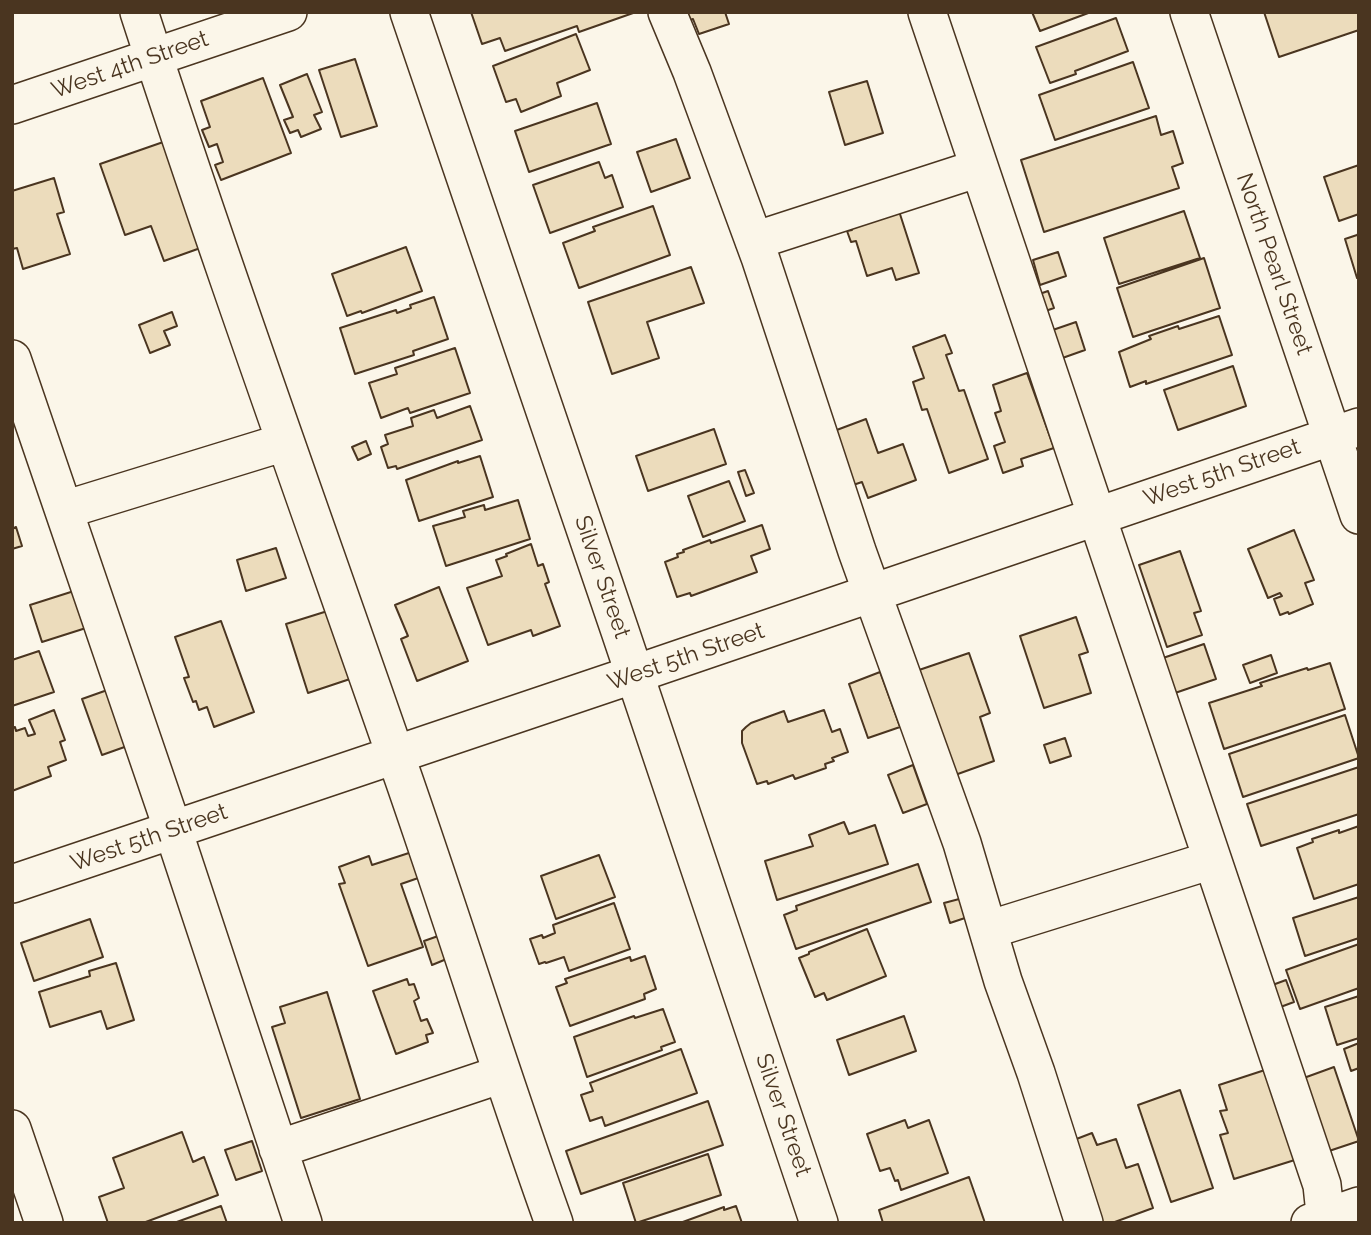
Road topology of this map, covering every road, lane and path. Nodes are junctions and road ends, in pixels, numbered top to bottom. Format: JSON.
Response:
{"nodes":[{"id":1,"x":139,"y":12,"type":"edge"},
{"id":2,"x":288,"y":12,"type":"edge"},
{"id":3,"x":409,"y":12,"type":"edge"},
{"id":4,"x":667,"y":12,"type":"edge"},
{"id":5,"x":927,"y":12,"type":"edge"},
{"id":6,"x":1189,"y":12,"type":"edge"},
{"id":7,"x":154,"y":57,"type":"junction"},
{"id":8,"x":12,"y":105,"type":"edge"},
{"id":9,"x":979,"y":167,"type":"junction"},
{"id":10,"x":754,"y":241,"type":"junction"},
{"id":11,"x":12,"y":359,"type":"edge"},
{"id":12,"x":1345,"y":432,"type":"edge"},
{"id":13,"x":285,"y":442,"type":"junction"},
{"id":14,"x":64,"y":510,"type":"junction"},
{"id":15,"x":1359,"y":515,"type":"edge"},
{"id":16,"x":1097,"y":516,"type":"junction"},
{"id":17,"x":872,"y":593,"type":"junction"},
{"id":18,"x":635,"y":674,"type":"junction"},
{"id":19,"x":396,"y":755,"type":"junction"},
{"id":20,"x":173,"y":830,"type":"junction"},
{"id":21,"x":1212,"y":860,"type":"junction"},
{"id":22,"x":12,"y":884,"type":"edge"},
{"id":23,"x":988,"y":930,"type":"junction"},
{"id":24,"x":502,"y":1074,"type":"junction"},
{"id":25,"x":12,"y":1129,"type":"edge"},
{"id":26,"x":278,"y":1149,"type":"junction"},
{"id":27,"x":1359,"y":1206,"type":"edge"},
{"id":28,"x":1320,"y":1221,"type":"edge"},
{"id":29,"x":44,"y":1223,"type":"edge"},
{"id":30,"x":303,"y":1223,"type":"edge"},
{"id":31,"x":554,"y":1223,"type":"edge"},
{"id":32,"x":819,"y":1223,"type":"edge"},
{"id":33,"x":1084,"y":1223,"type":"edge"}],
"edges":[{"from":1,"to":7,"type":"street"},
{"from":2,"to":7,"type":"street","name":"West 4th Street"},
{"from":3,"to":18,"type":"street","name":"Silver Street"},
{"from":4,"to":10,"type":"street"},
{"from":5,"to":9,"type":"street"},
{"from":6,"to":12,"type":"street","name":"North Pearl Street"},
{"from":7,"to":8,"type":"street","name":"West 4th Street"},
{"from":7,"to":13,"type":"street"},
{"from":9,"to":10,"type":"street"},
{"from":9,"to":16,"type":"street"},
{"from":10,"to":17,"type":"street"},
{"from":11,"to":14,"type":"street"},
{"from":12,"to":15,"type":"street","name":"North Pearl Street"},
{"from":12,"to":16,"type":"street","name":"West 5th Street"},
{"from":13,"to":14,"type":"street"},
{"from":13,"to":19,"type":"street"},
{"from":14,"to":20,"type":"street"},
{"from":16,"to":17,"type":"street","name":"West 5th Street"},
{"from":16,"to":21,"type":"street"},
{"from":17,"to":18,"type":"street","name":"West 5th Street"},
{"from":17,"to":23,"type":"street"},
{"from":18,"to":19,"type":"street","name":"West 5th Street"},
{"from":18,"to":32,"type":"street","name":"Silver Street"},
{"from":19,"to":20,"type":"street","name":"West 5th Street"},
{"from":19,"to":24,"type":"street"},
{"from":20,"to":22,"type":"street","name":"West 5th Street"},
{"from":20,"to":26,"type":"street"},
{"from":21,"to":23,"type":"street"},
{"from":21,"to":28,"type":"street"},
{"from":23,"to":33,"type":"street"},
{"from":24,"to":26,"type":"street"},
{"from":24,"to":31,"type":"street"},
{"from":25,"to":29,"type":"street"},
{"from":26,"to":30,"type":"street"},
{"from":27,"to":28,"type":"street"}]}
